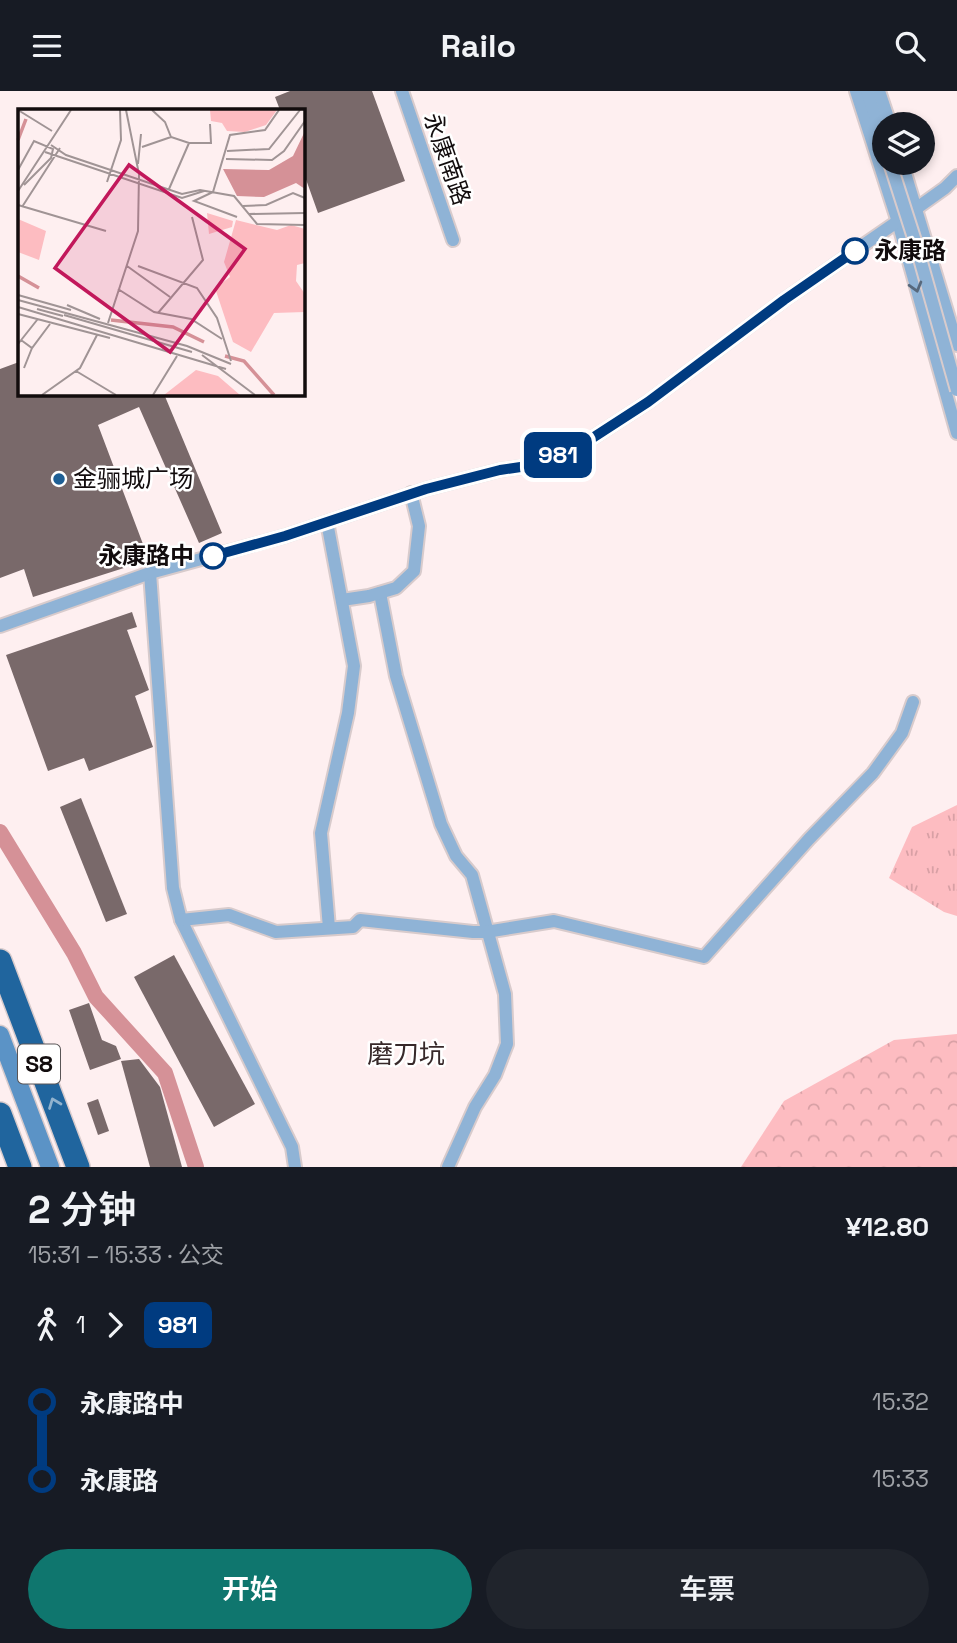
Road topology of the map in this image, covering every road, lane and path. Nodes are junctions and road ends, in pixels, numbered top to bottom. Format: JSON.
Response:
{"nodes":[{"id":1,"x":402,"y":91,"type":"edge"},
{"id":2,"x":856,"y":91,"type":"edge"},
{"id":3,"x":867,"y":91,"type":"edge"},
{"id":4,"x":879,"y":91,"type":"edge"},
{"id":5,"x":874,"y":112,"type":"edge"},
{"id":6,"x":886,"y":112,"type":"edge"},
{"id":7,"x":894,"y":175,"type":"edge"},
{"id":8,"x":906,"y":175,"type":"edge"},
{"id":9,"x":957,"y":176,"type":"edge"},
{"id":10,"x":917,"y":208,"type":"junction"},
{"id":11,"x":898,"y":222,"type":"junction"},
{"id":12,"x":453,"y":240,"type":"dead end"},
{"id":13,"x":957,"y":345,"type":"edge"},
{"id":14,"x":957,"y":390,"type":"edge"},
{"id":15,"x":957,"y":433,"type":"edge"},
{"id":16,"x":411,"y":493,"type":"junction"},
{"id":17,"x":327,"y":522,"type":"junction"},
{"id":18,"x":150,"y":573,"type":"junction"},
{"id":19,"x":380,"y":593,"type":"junction"},
{"id":20,"x":342,"y":600,"type":"junction"},
{"id":21,"x":0,"y":626,"type":"edge"},
{"id":22,"x":913,"y":702,"type":"dead end"},
{"id":23,"x":181,"y":920,"type":"junction"},
{"id":24,"x":329,"y":928,"type":"junction"},
{"id":25,"x":486,"y":932,"type":"junction"},
{"id":26,"x":0,"y":961,"type":"edge"},
{"id":27,"x":0,"y":1035,"type":"edge"},
{"id":28,"x":0,"y":1114,"type":"edge"},
{"id":29,"x":0,"y":1131,"type":"edge"},
{"id":30,"x":20,"y":1167,"type":"edge"},
{"id":31,"x":50,"y":1167,"type":"edge"},
{"id":32,"x":78,"y":1167,"type":"edge"},
{"id":33,"x":295,"y":1167,"type":"edge"},
{"id":34,"x":448,"y":1167,"type":"edge"}],
"edges":[{"from":1,"to":12,"type":"street","name":"永康南路"},
{"from":2,"to":11,"type":"street"},
{"from":3,"to":5,"type":"street"},
{"from":4,"to":6,"type":"street"},
{"from":7,"to":14,"type":"street","bridge":true},
{"from":8,"to":10,"type":"street"},
{"from":9,"to":10,"type":"street"},
{"from":10,"to":11,"type":"street"},
{"from":10,"to":13,"type":"street"},
{"from":11,"to":15,"type":"street","one_way":true},
{"from":11,"to":16,"type":"street"},
{"from":16,"to":17,"type":"street"},
{"from":16,"to":19,"type":"street"},
{"from":17,"to":18,"type":"street"},
{"from":17,"to":20,"type":"street"},
{"from":18,"to":21,"type":"street"},
{"from":18,"to":23,"type":"street"},
{"from":19,"to":20,"type":"street"},
{"from":19,"to":25,"type":"street"},
{"from":20,"to":24,"type":"street"},
{"from":22,"to":25,"type":"street"},
{"from":23,"to":24,"type":"street"},
{"from":23,"to":33,"type":"street"},
{"from":24,"to":25,"type":"street"},
{"from":25,"to":34,"type":"street"},
{"from":32,"to":26,"type":"highway","number":"S8","one_way":true},
{"from":27,"to":31,"type":"main road"},
{"from":28,"to":30,"type":"highway","number":"S8"},
{"from":29,"to":30,"type":"main road"}]}
